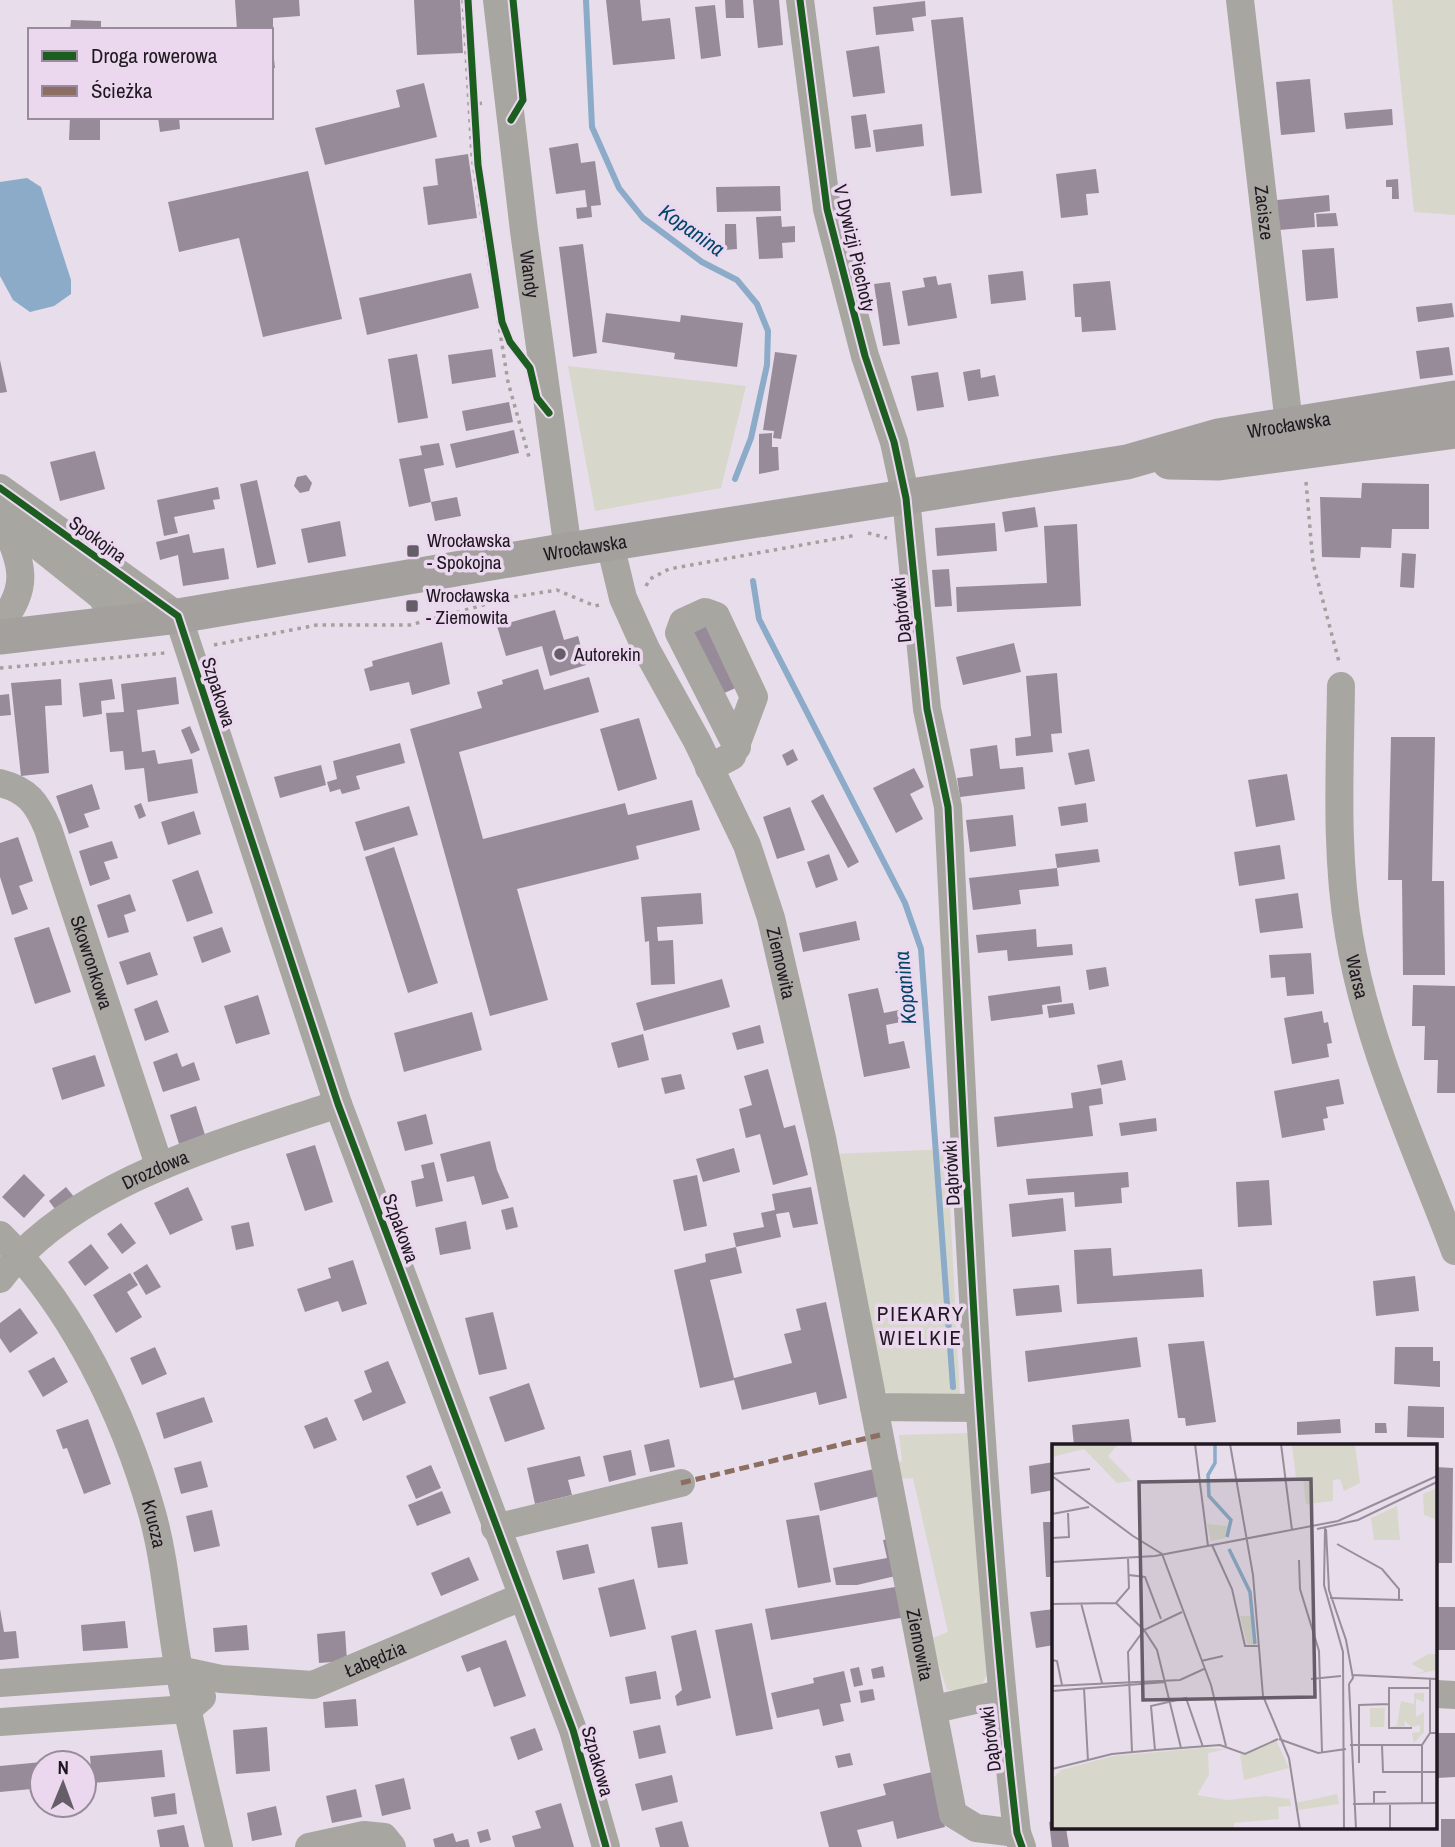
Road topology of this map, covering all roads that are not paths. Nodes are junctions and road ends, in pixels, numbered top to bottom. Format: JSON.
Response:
{"nodes":[{"id":1,"x":497,"y":0,"type":"edge"},
{"id":2,"x":800,"y":0,"type":"edge"},
{"id":3,"x":1240,"y":0,"type":"edge"},
{"id":4,"x":1455,"y":398,"type":"edge"},
{"id":5,"x":1289,"y":424,"type":"junction"},
{"id":6,"x":1447,"y":436,"type":"edge"},
{"id":7,"x":1126,"y":462,"type":"junction"},
{"id":8,"x":0,"y":488,"type":"edge"},
{"id":9,"x":906,"y":498,"type":"junction"},
{"id":10,"x":1,"y":516,"type":"edge"},
{"id":11,"x":610,"y":544,"type":"junction"},
{"id":12,"x":568,"y":550,"type":"junction"},
{"id":13,"x":102,"y":561,"type":"junction"},
{"id":14,"x":178,"y":616,"type":"junction"},
{"id":15,"x":0,"y":624,"type":"edge"},
{"id":16,"x":119,"y":624,"type":"junction"},
{"id":17,"x":0,"y":637,"type":"edge"},
{"id":18,"x":1341,"y":686,"type":"road end"},
{"id":19,"x":737,"y":747,"type":"dead end"},
{"id":20,"x":709,"y":768,"type":"junction"},
{"id":21,"x":0,"y":783,"type":"edge"},
{"id":22,"x":338,"y":1104,"type":"junction"},
{"id":23,"x":159,"y":1165,"type":"junction"},
{"id":24,"x":9,"y":1244,"type":"edge"},
{"id":25,"x":1455,"y":1251,"type":"edge"},
{"id":26,"x":0,"y":1279,"type":"edge"},
{"id":27,"x":874,"y":1407,"type":"junction"},
{"id":28,"x":979,"y":1408,"type":"junction"},
{"id":29,"x":681,"y":1483,"type":"dead end"},
{"id":30,"x":495,"y":1528,"type":"junction"},
{"id":31,"x":521,"y":1597,"type":"junction"},
{"id":32,"x":179,"y":1670,"type":"junction"},
{"id":33,"x":221,"y":1679,"type":"junction"},
{"id":34,"x":0,"y":1683,"type":"edge"},
{"id":35,"x":1001,"y":1694,"type":"junction"},
{"id":36,"x":188,"y":1709,"type":"junction"},
{"id":37,"x":935,"y":1709,"type":"junction"},
{"id":38,"x":0,"y":1722,"type":"edge"},
{"id":39,"x":1019,"y":1840,"type":"edge"},
{"id":40,"x":219,"y":1847,"type":"edge"},
{"id":41,"x":309,"y":1847,"type":"edge"},
{"id":42,"x":392,"y":1847,"type":"edge"},
{"id":43,"x":606,"y":1847,"type":"edge"}],
"edges":[{"from":1,"to":12,"type":"street","name":"Wandy"},
{"from":2,"to":9,"type":"street","name":"V Dywizji Piechoty"},
{"from":3,"to":5,"type":"street","name":"Zacisze"},
{"from":4,"to":5,"type":"main road","name":"Wrocławska"},
{"from":5,"to":7,"type":"main road","name":"Wrocławska"},
{"from":6,"to":7,"type":"main road","name":"Wrocławska"},
{"from":7,"to":9,"type":"main road","name":"Wrocławska"},
{"from":8,"to":13,"type":"street","name":"Spokojna"},
{"from":9,"to":11,"type":"main road","name":"Wrocławska"},
{"from":9,"to":28,"type":"street","name":"Dąbrówki"},
{"from":10,"to":15,"type":"street"},
{"from":10,"to":16,"type":"street"},
{"from":11,"to":12,"type":"main road","name":"Wrocławska"},
{"from":11,"to":20,"type":"street","name":"Ziemowita"},
{"from":12,"to":14,"type":"main road","name":"Wrocławska"},
{"from":13,"to":14,"type":"street","name":"Spokojna"},
{"from":13,"to":16,"type":"street","name":"Spokojna"},
{"from":14,"to":16,"type":"main road","name":"Wrocławska"},
{"from":14,"to":22,"type":"street","name":"Szpakowa"},
{"from":16,"to":17,"type":"main road","name":"Wrocławska"},
{"from":18,"to":25,"type":"street","name":"Warsa"},
{"from":19,"to":20,"type":"street"},
{"from":20,"to":27,"type":"street","name":"Ziemowita"},
{"from":21,"to":23,"type":"street","name":"Skowronkowa"},
{"from":22,"to":23,"type":"street","name":"Drozdowa"},
{"from":22,"to":30,"type":"street","name":"Szpakowa"},
{"from":23,"to":24,"type":"street","name":"Drozdowa"},
{"from":24,"to":26,"type":"street","name":"Drozdowa"},
{"from":24,"to":32,"type":"street","name":"Krucza"},
{"from":27,"to":28,"type":"street"},
{"from":27,"to":37,"type":"street","name":"Ziemowita"},
{"from":28,"to":35,"type":"street","name":"Dąbrówki"},
{"from":29,"to":30,"type":"street"},
{"from":30,"to":31,"type":"street","name":"Szpakowa"},
{"from":31,"to":33,"type":"street","name":"Łabędzia"},
{"from":31,"to":43,"type":"street","name":"Szpakowa"},
{"from":32,"to":33,"type":"street","name":"Łabędzia"},
{"from":32,"to":34,"type":"street","name":"Łabędzia"},
{"from":32,"to":36,"type":"street","name":"Krucza"},
{"from":33,"to":36,"type":"street"},
{"from":35,"to":37,"type":"street"},
{"from":35,"to":39,"type":"street","name":"Dąbrówki"},
{"from":36,"to":38,"type":"street"},
{"from":36,"to":40,"type":"street","name":"Krucza"},
{"from":37,"to":39,"type":"street","name":"Ziemowita"},
{"from":41,"to":42,"type":"street"}]}
